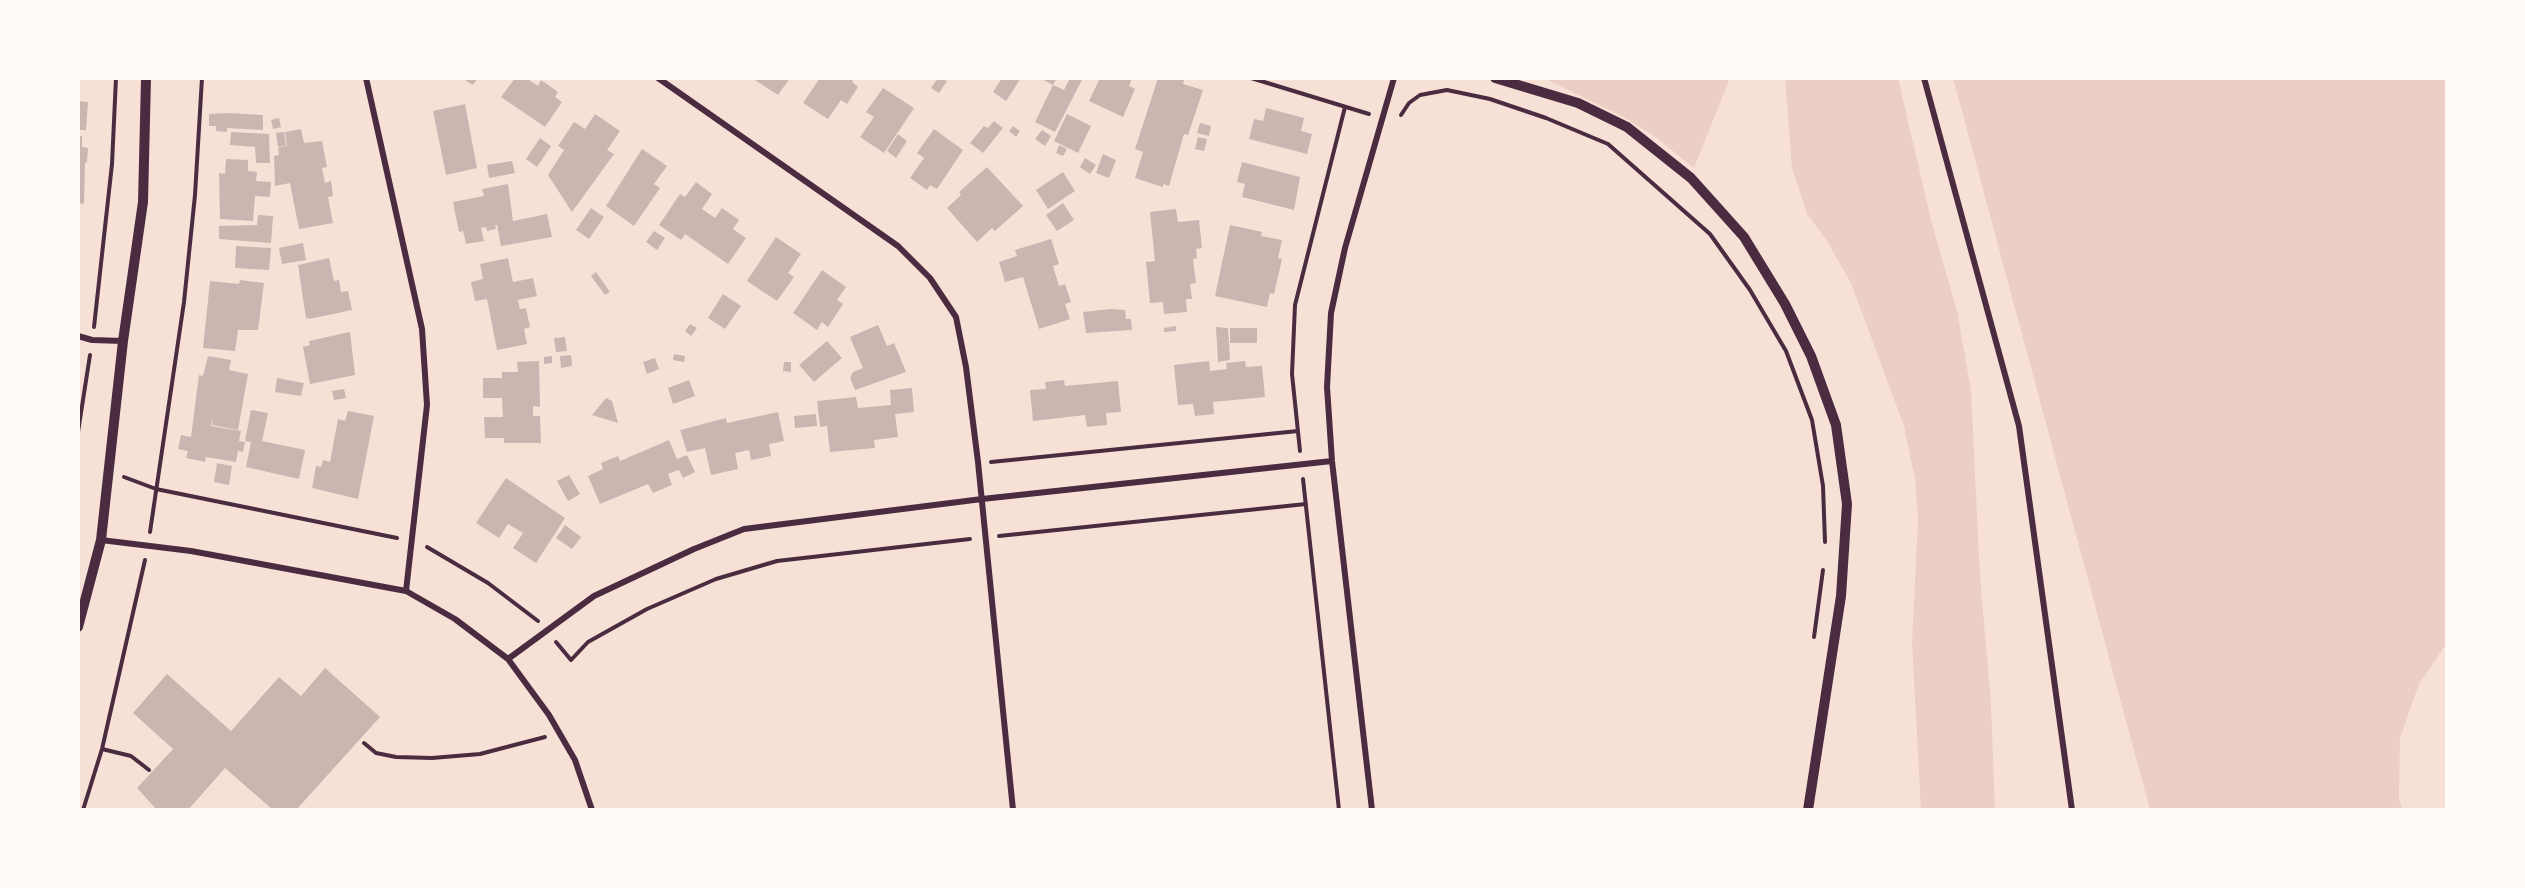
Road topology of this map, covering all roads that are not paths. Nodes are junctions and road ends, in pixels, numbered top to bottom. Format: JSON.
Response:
{"nodes":[{"id":1,"x":146,"y":78,"type":"edge"},
{"id":2,"x":366,"y":78,"type":"edge"},
{"id":3,"x":658,"y":78,"type":"edge"},
{"id":4,"x":1394,"y":78,"type":"edge"},
{"id":5,"x":1496,"y":78,"type":"edge"},
{"id":6,"x":1924,"y":78,"type":"edge"},
{"id":7,"x":78,"y":336,"type":"edge"},
{"id":8,"x":123,"y":341,"type":"junction"},
{"id":9,"x":1332,"y":461,"type":"junction"},
{"id":10,"x":982,"y":500,"type":"junction"},
{"id":11,"x":101,"y":540,"type":"junction"},
{"id":12,"x":406,"y":591,"type":"junction"},
{"id":13,"x":78,"y":627,"type":"edge"},
{"id":14,"x":508,"y":659,"type":"junction"},
{"id":15,"x":592,"y":810,"type":"edge"},
{"id":16,"x":1012,"y":810,"type":"edge"},
{"id":17,"x":1372,"y":810,"type":"edge"},
{"id":18,"x":1808,"y":810,"type":"edge"},
{"id":19,"x":2072,"y":810,"type":"edge"}],
"edges":[{"from":1,"to":8,"type":"street"},
{"from":2,"to":12,"type":"street"},
{"from":3,"to":10,"type":"street"},
{"from":4,"to":9,"type":"street"},
{"from":5,"to":18,"type":"street"},
{"from":6,"to":19,"type":"street"},
{"from":7,"to":8,"type":"street"},
{"from":8,"to":11,"type":"street"},
{"from":9,"to":10,"type":"street"},
{"from":9,"to":17,"type":"street"},
{"from":10,"to":14,"type":"street"},
{"from":10,"to":16,"type":"street"},
{"from":11,"to":12,"type":"street"},
{"from":11,"to":13,"type":"street"},
{"from":12,"to":14,"type":"street"},
{"from":14,"to":15,"type":"street"}]}
